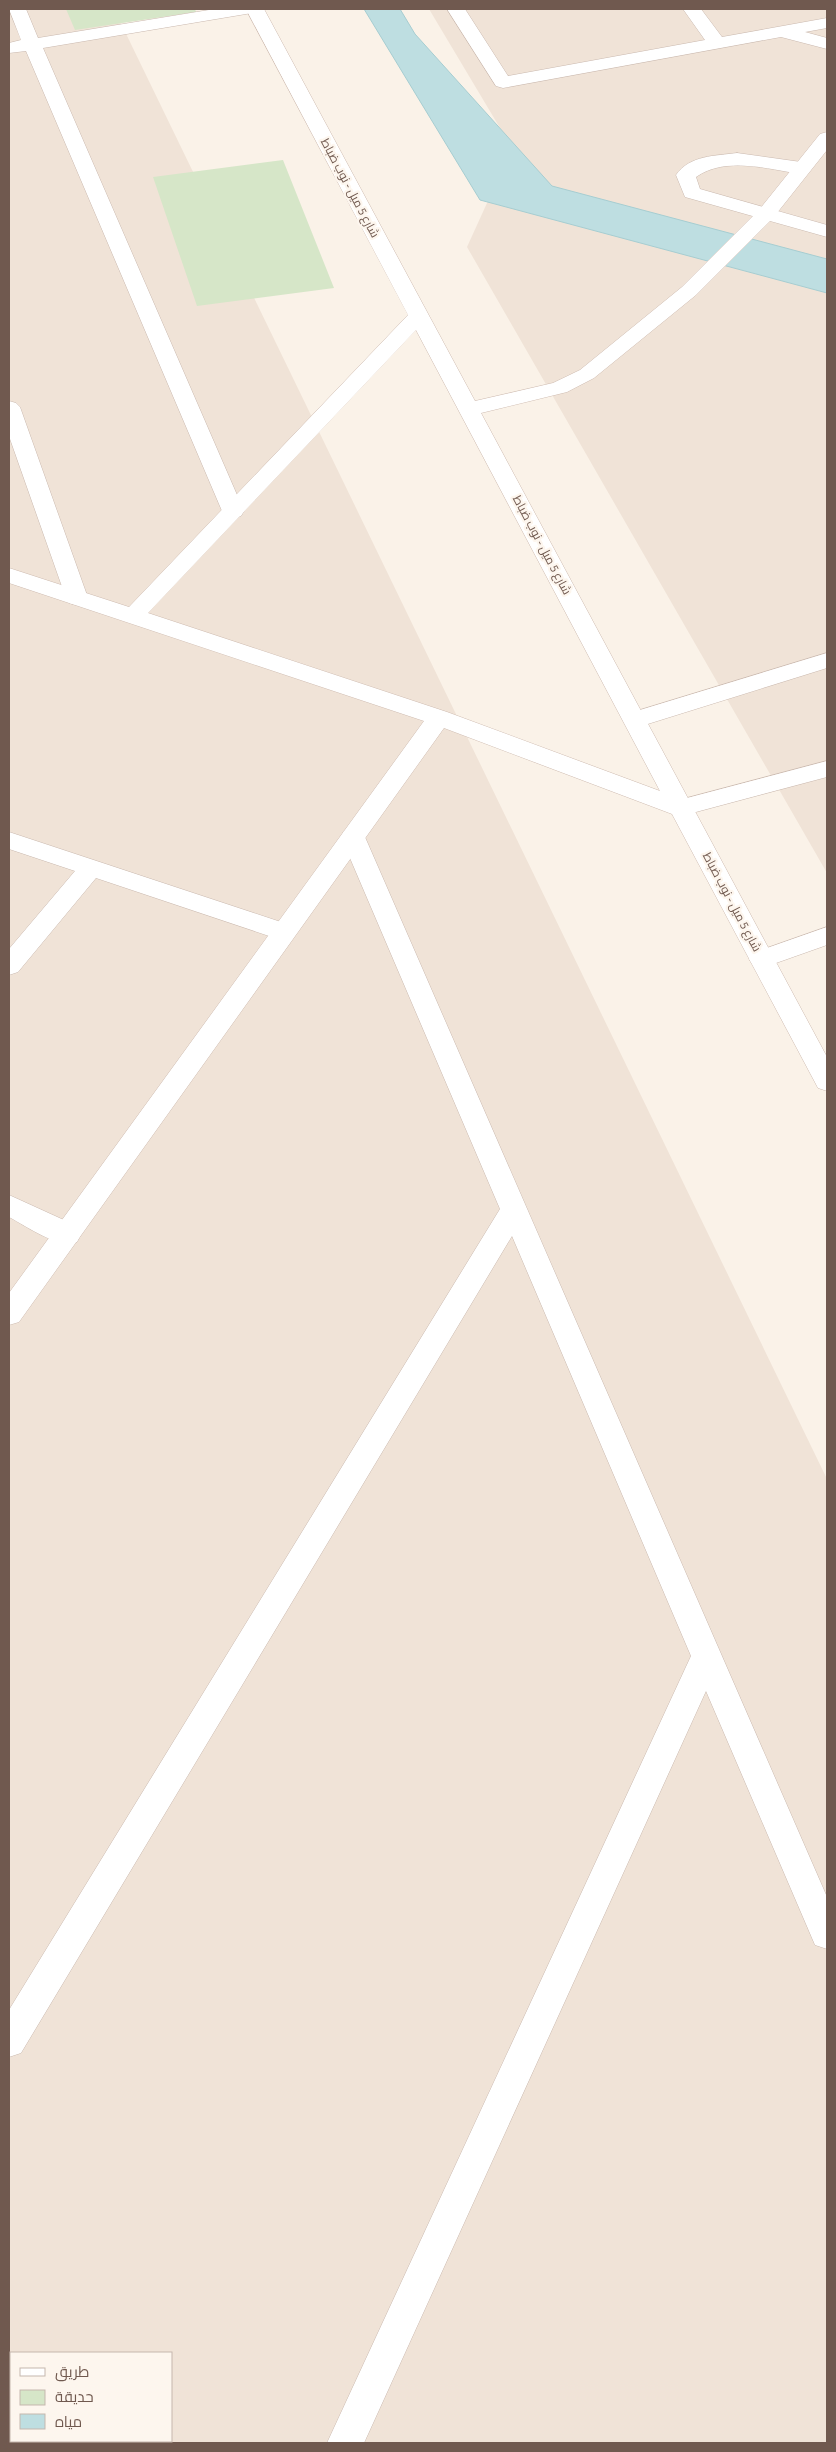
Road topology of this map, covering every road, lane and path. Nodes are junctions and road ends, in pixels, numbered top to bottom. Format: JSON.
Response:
{"nodes":[{"id":1,"x":16,"y":9,"type":"edge"},
{"id":2,"x":246,"y":9,"type":"edge"},
{"id":3,"x":255,"y":9,"type":"edge"},
{"id":4,"x":456,"y":9,"type":"edge"},
{"id":5,"x":692,"y":9,"type":"edge"},
{"id":6,"x":827,"y":23,"type":"edge"},
{"id":7,"x":781,"y":32,"type":"junction"},
{"id":8,"x":717,"y":43,"type":"junction"},
{"id":9,"x":827,"y":44,"type":"edge"},
{"id":10,"x":32,"y":45,"type":"junction"},
{"id":11,"x":9,"y":48,"type":"edge"},
{"id":12,"x":827,"y":138,"type":"edge"},
{"id":13,"x":801,"y":168,"type":"junction"},
{"id":14,"x":766,"y":214,"type":"junction"},
{"id":15,"x":827,"y":230,"type":"edge"},
{"id":16,"x":419,"y":315,"type":"junction"},
{"id":17,"x":9,"y":407,"type":"edge"},
{"id":18,"x":469,"y":409,"type":"junction"},
{"id":19,"x":233,"y":511,"type":"junction"},
{"id":20,"x":9,"y":575,"type":"edge"},
{"id":21,"x":77,"y":598,"type":"junction"},
{"id":22,"x":133,"y":616,"type":"junction"},
{"id":23,"x":827,"y":660,"type":"edge"},
{"id":24,"x":439,"y":718,"type":"junction"},
{"id":25,"x":635,"y":720,"type":"junction"},
{"id":26,"x":827,"y":769,"type":"edge"},
{"id":27,"x":681,"y":808,"type":"junction"},
{"id":28,"x":353,"y":837,"type":"junction"},
{"id":29,"x":9,"y":840,"type":"edge"},
{"id":30,"x":91,"y":868,"type":"junction"},
{"id":31,"x":284,"y":932,"type":"junction"},
{"id":32,"x":827,"y":936,"type":"edge"},
{"id":33,"x":762,"y":959,"type":"junction"},
{"id":34,"x":9,"y":966,"type":"edge"},
{"id":35,"x":827,"y":1081,"type":"edge"},
{"id":36,"x":9,"y":1205,"type":"edge"},
{"id":37,"x":514,"y":1209,"type":"junction"},
{"id":38,"x":66,"y":1234,"type":"junction"},
{"id":39,"x":9,"y":1314,"type":"edge"},
{"id":40,"x":707,"y":1656,"type":"junction"},
{"id":41,"x":827,"y":1934,"type":"edge"},
{"id":42,"x":9,"y":2041,"type":"edge"},
{"id":43,"x":345,"y":2443,"type":"edge"}],
"edges":[{"from":1,"to":10,"type":"street"},
{"from":2,"to":10,"type":"street"},
{"from":3,"to":16,"type":"street","name":"شارع 5 ميل - نوب ضباط"},
{"from":4,"to":8,"type":"street"},
{"from":5,"to":8,"type":"street"},
{"from":6,"to":7,"type":"street"},
{"from":7,"to":8,"type":"street"},
{"from":7,"to":9,"type":"street"},
{"from":10,"to":11,"type":"street"},
{"from":10,"to":19,"type":"street"},
{"from":12,"to":13,"type":"street"},
{"from":13,"to":14,"type":"street"},
{"from":13,"to":14,"type":"street"},
{"from":14,"to":15,"type":"street"},
{"from":14,"to":18,"type":"street"},
{"from":16,"to":18,"type":"street","name":"شارع 5 ميل - نوب ضباط"},
{"from":16,"to":19,"type":"street"},
{"from":17,"to":21,"type":"street"},
{"from":18,"to":25,"type":"street","name":"شارع 5 ميل - نوب ضباط"},
{"from":19,"to":22,"type":"street"},
{"from":20,"to":21,"type":"street"},
{"from":21,"to":22,"type":"street"},
{"from":22,"to":24,"type":"street"},
{"from":23,"to":25,"type":"street"},
{"from":24,"to":27,"type":"street"},
{"from":24,"to":28,"type":"street"},
{"from":25,"to":27,"type":"street","name":"شارع 5 ميل - نوب ضباط"},
{"from":26,"to":27,"type":"street"},
{"from":27,"to":33,"type":"street","name":"شارع 5 ميل - نوب ضباط"},
{"from":28,"to":31,"type":"street"},
{"from":28,"to":37,"type":"street"},
{"from":29,"to":30,"type":"street"},
{"from":30,"to":31,"type":"street"},
{"from":30,"to":34,"type":"street"},
{"from":31,"to":38,"type":"street"},
{"from":32,"to":33,"type":"street"},
{"from":33,"to":35,"type":"street","name":"شارع 5 ميل - نوب ضباط"},
{"from":36,"to":38,"type":"street"},
{"from":37,"to":40,"type":"street"},
{"from":37,"to":42,"type":"street"},
{"from":38,"to":39,"type":"street"},
{"from":40,"to":41,"type":"street"},
{"from":40,"to":43,"type":"street"}]}
